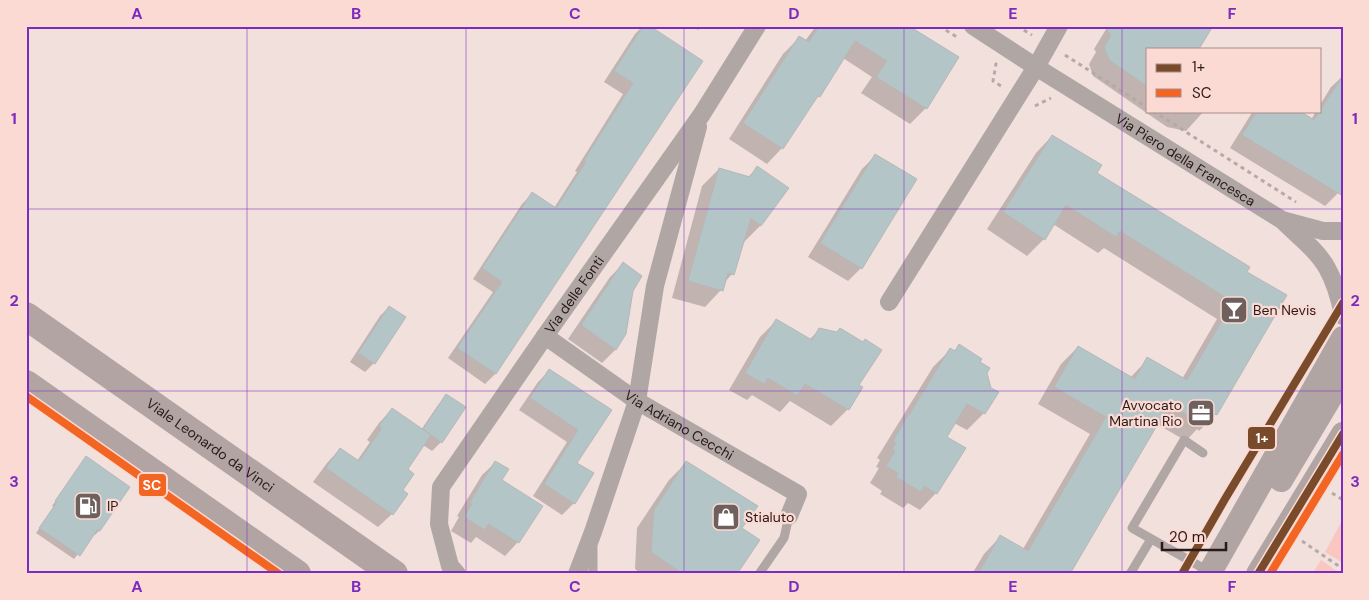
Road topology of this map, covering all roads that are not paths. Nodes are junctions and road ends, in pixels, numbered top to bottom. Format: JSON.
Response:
{"nodes":[{"id":1,"x":757,"y":26,"type":"edge"},
{"id":2,"x":973,"y":26,"type":"edge"},
{"id":3,"x":1059,"y":26,"type":"edge"},
{"id":4,"x":1036,"y":67,"type":"junction"},
{"id":5,"x":702,"y":114,"type":"junction"},
{"id":6,"x":1282,"y":220,"type":"junction"},
{"id":7,"x":1343,"y":231,"type":"edge"},
{"id":8,"x":889,"y":302,"type":"dead end"},
{"id":9,"x":1342,"y":308,"type":"edge"},
{"id":10,"x":26,"y":316,"type":"edge"},
{"id":11,"x":545,"y":336,"type":"junction"},
{"id":12,"x":1343,"y":338,"type":"edge"},
{"id":13,"x":1343,"y":376,"type":"edge"},
{"id":14,"x":26,"y":384,"type":"edge"},
{"id":15,"x":637,"y":401,"type":"junction"},
{"id":16,"x":1343,"y":434,"type":"edge"},
{"id":17,"x":1203,"y":453,"type":"dead end"},
{"id":18,"x":789,"y":516,"type":"joint"},
{"id":19,"x":593,"y":532,"type":"junction"},
{"id":20,"x":1151,"y":539,"type":"junction"},
{"id":21,"x":1189,"y":560,"type":"junction"},
{"id":22,"x":1215,"y":573,"type":"edge"},
{"id":23,"x":297,"y":574,"type":"edge"},
{"id":24,"x":394,"y":574,"type":"edge"},
{"id":25,"x":458,"y":574,"type":"edge"},
{"id":26,"x":577,"y":574,"type":"edge"},
{"id":27,"x":593,"y":574,"type":"edge"},
{"id":28,"x":759,"y":574,"type":"edge"},
{"id":29,"x":1130,"y":574,"type":"edge"},
{"id":30,"x":1182,"y":574,"type":"edge"},
{"id":31,"x":1258,"y":574,"type":"edge"}],
"edges":[{"from":1,"to":5,"type":"street","name":"Via delle Fonti"},
{"from":2,"to":4,"type":"street","name":"Via Piero della Francesca"},
{"from":3,"to":4,"type":"street"},
{"from":4,"to":6,"type":"street","name":"Via Piero della Francesca"},
{"from":4,"to":8,"type":"street"},
{"from":5,"to":11,"type":"street","name":"Via delle Fonti"},
{"from":5,"to":15,"type":"street"},
{"from":6,"to":7,"type":"street","name":"Via Piero della Francesca"},
{"from":6,"to":9,"type":"street"},
{"from":9,"to":21,"type":"lane"},
{"from":10,"to":24,"type":"highway","name":"Viale Leonardo da Vinci"},
{"from":11,"to":15,"type":"street","name":"Via Adriano Cecchi"},
{"from":11,"to":25,"type":"street","name":"Via delle Fonti"},
{"from":12,"to":22,"type":"main road"},
{"from":13,"to":22,"type":"main road"},
{"from":14,"to":23,"type":"highway"},
{"from":15,"to":18,"type":"street","name":"Via Adriano Cecchi"},
{"from":15,"to":19,"type":"street"},
{"from":16,"to":31,"type":"main road"},
{"from":17,"to":20,"type":"lane"},
{"from":18,"to":28,"type":"lane"},
{"from":19,"to":26,"type":"street"},
{"from":19,"to":27,"type":"lane"},
{"from":20,"to":21,"type":"lane"},
{"from":20,"to":29,"type":"lane"},
{"from":21,"to":22,"type":"lane"},
{"from":21,"to":30,"type":"lane"}]}
